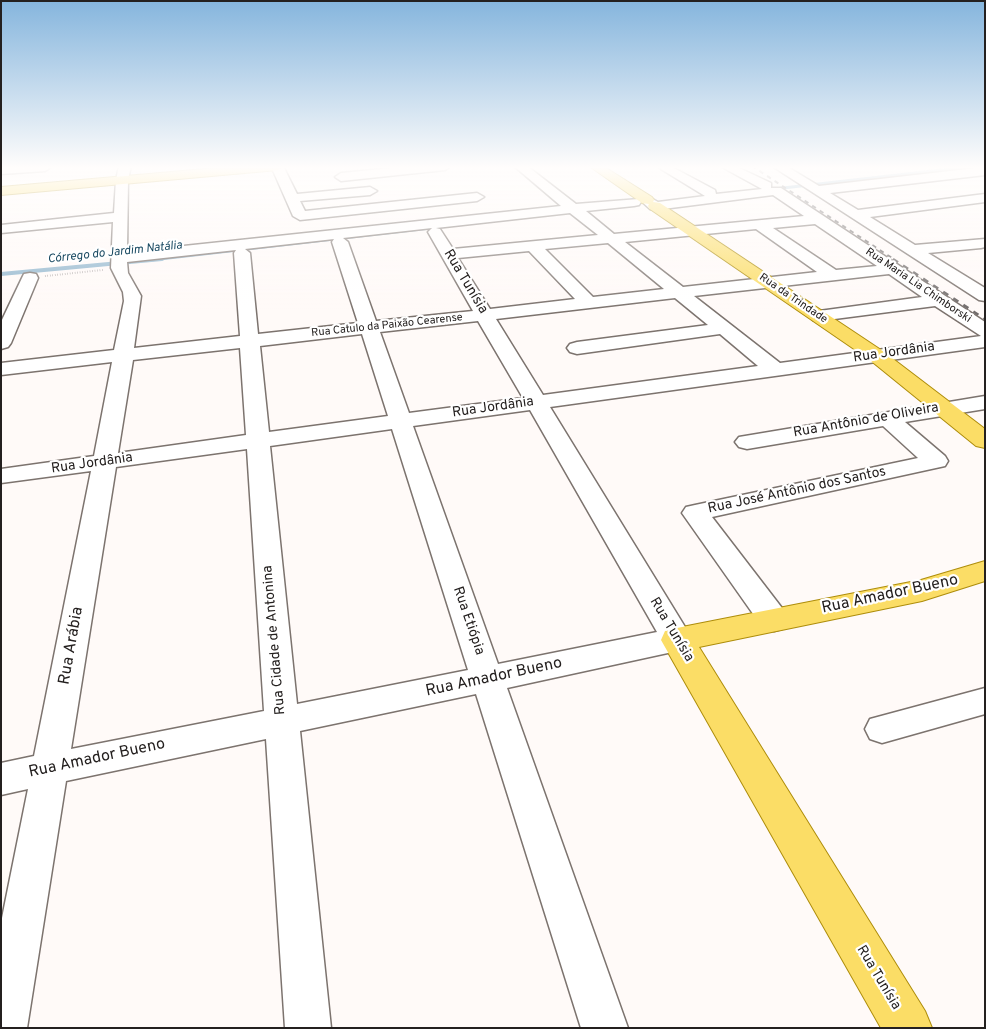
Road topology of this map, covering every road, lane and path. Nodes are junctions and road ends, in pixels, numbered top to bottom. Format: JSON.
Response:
{"nodes":[{"id":1,"x":318,"y":214,"type":"edge"},
{"id":2,"x":495,"y":214,"type":"edge"},
{"id":3,"x":538,"y":214,"type":"edge"},
{"id":4,"x":557,"y":214,"type":"edge"},
{"id":5,"x":582,"y":214,"type":"edge"},
{"id":6,"x":662,"y":214,"type":"edge"},
{"id":7,"x":810,"y":214,"type":"edge"},
{"id":8,"x":864,"y":214,"type":"edge"},
{"id":9,"x":856,"y":215,"type":"joint"},
{"id":10,"x":300,"y":216,"type":"joint"},
{"id":11,"x":120,"y":217,"type":"joint"},
{"id":12,"x":498,"y":217,"type":"junction"},
{"id":13,"x":818,"y":219,"type":"junction"},
{"id":14,"x":759,"y":225,"type":"junction"},
{"id":15,"x":1,"y":229,"type":"edge"},
{"id":16,"x":692,"y":231,"type":"junction"},
{"id":17,"x":435,"y":232,"type":"junction"},
{"id":18,"x":310,"y":238,"type":"junction"},
{"id":19,"x":613,"y":239,"type":"junction"},
{"id":20,"x":340,"y":242,"type":"junction"},
{"id":21,"x":981,"y":243,"type":"dead end"},
{"id":22,"x":533,"y":246,"type":"junction"},
{"id":23,"x":912,"y":250,"type":"junction"},
{"id":24,"x":242,"y":253,"type":"junction"},
{"id":25,"x":448,"y":254,"type":"junction"},
{"id":26,"x":119,"y":263,"type":"junction"},
{"id":27,"x":148,"y":263,"type":"dead end"},
{"id":28,"x":892,"y":268,"type":"junction"},
{"id":29,"x":832,"y":275,"type":"junction"},
{"id":30,"x":30,"y":278,"type":"joint"},
{"id":31,"x":769,"y":282,"type":"junction"},
{"id":32,"x":680,"y":292,"type":"junction"},
{"id":33,"x":985,"y":296,"type":"edge"},
{"id":34,"x":939,"y":300,"type":"junction"},
{"id":35,"x":589,"y":303,"type":"junction"},
{"id":36,"x":484,"y":315,"type":"junction"},
{"id":37,"x":819,"y":316,"type":"junction"},
{"id":38,"x":369,"y":328,"type":"junction"},
{"id":39,"x":724,"y":328,"type":"junction"},
{"id":40,"x":985,"y":331,"type":"edge"},
{"id":41,"x":250,"y":341,"type":"junction"},
{"id":42,"x":985,"y":341,"type":"edge"},
{"id":43,"x":1,"y":343,"type":"edge"},
{"id":44,"x":578,"y":348,"type":"dead end"},
{"id":45,"x":124,"y":356,"type":"junction"},
{"id":46,"x":877,"y":356,"type":"junction"},
{"id":47,"x":1,"y":370,"type":"edge"},
{"id":48,"x":776,"y":370,"type":"junction"},
{"id":49,"x":536,"y":402,"type":"junction"},
{"id":50,"x":985,"y":402,"type":"edge"},
{"id":51,"x":942,"y":408,"type":"junction"},
{"id":52,"x":887,"y":418,"type":"junction"},
{"id":53,"x":400,"y":421,"type":"junction"},
{"id":54,"x":258,"y":441,"type":"junction"},
{"id":55,"x":985,"y":441,"type":"edge"},
{"id":56,"x":747,"y":442,"type":"dead end"},
{"id":57,"x":105,"y":462,"type":"junction"},
{"id":58,"x":1,"y":476,"type":"edge"},
{"id":59,"x":985,"y":571,"type":"edge"},
{"id":60,"x":774,"y":620,"type":"junction"},
{"id":61,"x":677,"y":640,"type":"junction"},
{"id":62,"x":487,"y":679,"type":"junction"},
{"id":63,"x":985,"y":701,"type":"edge"},
{"id":64,"x":282,"y":721,"type":"junction"},
{"id":65,"x":882,"y":729,"type":"dead end"},
{"id":66,"x":50,"y":768,"type":"junction"},
{"id":67,"x":1,"y":779,"type":"edge"},
{"id":68,"x":4,"y":1028,"type":"edge"},
{"id":69,"x":308,"y":1028,"type":"edge"},
{"id":70,"x":605,"y":1028,"type":"edge"},
{"id":71,"x":908,"y":1028,"type":"edge"}],
"edges":[{"from":1,"to":10,"type":"street"},
{"from":2,"to":12,"type":"street"},
{"from":3,"to":12,"type":"street"},
{"from":4,"to":17,"type":"street"},
{"from":5,"to":19,"type":"street"},
{"from":6,"to":16,"type":"main road","name":"Rua da Trindade"},
{"from":7,"to":13,"type":"street","name":"Rua Maria Lia Chimborski"},
{"from":8,"to":9,"type":"street"},
{"from":9,"to":23,"type":"street"},
{"from":10,"to":18,"type":"street"},
{"from":11,"to":15,"type":"street"},
{"from":11,"to":26,"type":"street"},
{"from":12,"to":18,"type":"street"},
{"from":13,"to":14,"type":"street"},
{"from":13,"to":28,"type":"street","name":"Rua Maria Lia Chimborski"},
{"from":14,"to":16,"type":"street"},
{"from":14,"to":29,"type":"street"},
{"from":16,"to":19,"type":"street"},
{"from":16,"to":31,"type":"main road","name":"Rua da Trindade"},
{"from":17,"to":20,"type":"street"},
{"from":17,"to":25,"type":"street","name":"Rua Tunísia"},
{"from":18,"to":26,"type":"street"},
{"from":19,"to":22,"type":"street"},
{"from":19,"to":32,"type":"street"},
{"from":20,"to":24,"type":"street"},
{"from":20,"to":38,"type":"street","name":"Rua Etiópia"},
{"from":21,"to":23,"type":"street"},
{"from":22,"to":25,"type":"street"},
{"from":22,"to":35,"type":"street"},
{"from":23,"to":33,"type":"street"},
{"from":24,"to":27,"type":"street"},
{"from":24,"to":41,"type":"street","name":"Rua Cidade de Antonina"},
{"from":25,"to":36,"type":"street","name":"Rua Tunísia"},
{"from":26,"to":30,"type":"path"},
{"from":26,"to":45,"type":"street","name":"Rua Arábia"},
{"from":28,"to":29,"type":"street","name":"Rua Catulo da Paixão Cearense"},
{"from":28,"to":34,"type":"street","name":"Rua Maria Lia Chimborski"},
{"from":29,"to":31,"type":"street","name":"Rua Catulo da Paixão Cearense"},
{"from":30,"to":43,"type":"street"},
{"from":31,"to":32,"type":"street","name":"Rua Catulo da Paixão Cearense"},
{"from":31,"to":37,"type":"main road","name":"Rua da Trindade"},
{"from":32,"to":35,"type":"street","name":"Rua Catulo da Paixão Cearense"},
{"from":32,"to":39,"type":"street"},
{"from":34,"to":37,"type":"street"},
{"from":34,"to":40,"type":"street","name":"Rua Maria Lia Chimborski"},
{"from":35,"to":36,"type":"street","name":"Rua Catulo da Paixão Cearense"},
{"from":36,"to":38,"type":"street","name":"Rua Catulo da Paixão Cearense"},
{"from":36,"to":49,"type":"street","name":"Rua Tunísia"},
{"from":37,"to":46,"type":"main road","name":"Rua da Trindade"},
{"from":38,"to":41,"type":"street","name":"Rua Catulo da Paixão Cearense"},
{"from":38,"to":53,"type":"street","name":"Rua Etiópia"},
{"from":39,"to":44,"type":"street"},
{"from":39,"to":48,"type":"street"},
{"from":41,"to":45,"type":"street","name":"Rua Catulo da Paixão Cearense"},
{"from":41,"to":54,"type":"street","name":"Rua Cidade de Antonina"},
{"from":42,"to":46,"type":"street","name":"Rua Jordânia"},
{"from":45,"to":47,"type":"street","name":"Rua Catulo da Paixão Cearense"},
{"from":45,"to":57,"type":"street","name":"Rua Arábia"},
{"from":46,"to":48,"type":"street","name":"Rua Jordânia"},
{"from":46,"to":51,"type":"main road","name":"Rua da Trindade"},
{"from":48,"to":49,"type":"street","name":"Rua Jordânia"},
{"from":49,"to":53,"type":"street","name":"Rua Jordânia"},
{"from":49,"to":61,"type":"street","name":"Rua Tunísia"},
{"from":50,"to":51,"type":"street","name":"Rua Antônio de Oliveira"},
{"from":51,"to":52,"type":"street","name":"Rua Antônio de Oliveira"},
{"from":51,"to":55,"type":"main road","name":"Rua da Trindade"},
{"from":52,"to":56,"type":"street","name":"Rua Antônio de Oliveira"},
{"from":52,"to":60,"type":"street","name":"Rua José Antônio dos Santos"},
{"from":53,"to":54,"type":"street","name":"Rua Jordânia"},
{"from":53,"to":62,"type":"street","name":"Rua Etiópia"},
{"from":54,"to":57,"type":"street","name":"Rua Jordânia"},
{"from":54,"to":64,"type":"street","name":"Rua Cidade de Antonina"},
{"from":57,"to":58,"type":"street","name":"Rua Jordânia"},
{"from":57,"to":66,"type":"street","name":"Rua Arábia"},
{"from":59,"to":60,"type":"main road","name":"Rua Amador Bueno"},
{"from":60,"to":61,"type":"main road","name":"Rua Amador Bueno"},
{"from":61,"to":62,"type":"street","name":"Rua Amador Bueno"},
{"from":61,"to":71,"type":"main road","name":"Rua Tunísia"},
{"from":62,"to":64,"type":"street","name":"Rua Amador Bueno"},
{"from":62,"to":70,"type":"street","name":"Rua Etiópia"},
{"from":63,"to":65,"type":"street"},
{"from":64,"to":66,"type":"street","name":"Rua Amador Bueno"},
{"from":64,"to":69,"type":"street","name":"Rua Cidade de Antonina"},
{"from":66,"to":67,"type":"street","name":"Rua Amador Bueno"},
{"from":66,"to":68,"type":"street","name":"Rua Arábia"}]}
